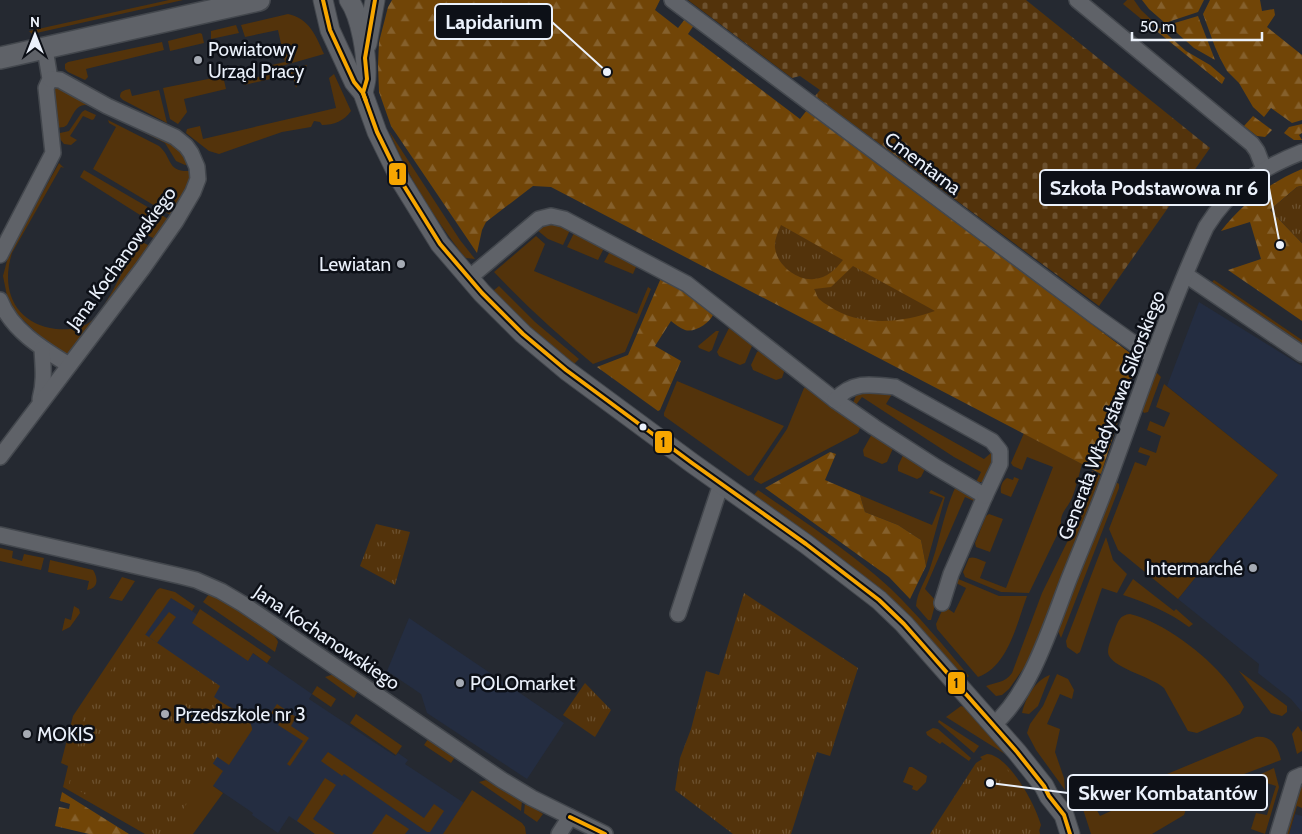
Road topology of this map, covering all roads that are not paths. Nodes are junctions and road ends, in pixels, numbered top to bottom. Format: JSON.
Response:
{"nodes":[{"id":1,"x":259,"y":0,"type":"edge"},
{"id":2,"x":322,"y":0,"type":"edge"},
{"id":3,"x":349,"y":0,"type":"edge"},
{"id":4,"x":375,"y":0,"type":"edge"},
{"id":5,"x":672,"y":0,"type":"edge"},
{"id":6,"x":1077,"y":0,"type":"edge"},
{"id":7,"x":45,"y":49,"type":"junction"},
{"id":8,"x":0,"y":58,"type":"edge"},
{"id":9,"x":365,"y":58,"type":"junction"},
{"id":10,"x":50,"y":79,"type":"junction"},
{"id":11,"x":363,"y":92,"type":"junction"},
{"id":12,"x":1302,"y":152,"type":"edge"},
{"id":13,"x":1264,"y":169,"type":"junction"},
{"id":14,"x":0,"y":255,"type":"edge"},
{"id":15,"x":1186,"y":275,"type":"junction"},
{"id":16,"x":468,"y":278,"type":"junction"},
{"id":17,"x":0,"y":300,"type":"edge"},
{"id":18,"x":42,"y":349,"type":"junction"},
{"id":19,"x":1153,"y":354,"type":"junction"},
{"id":20,"x":1302,"y":354,"type":"edge"},
{"id":21,"x":68,"y":365,"type":"junction"},
{"id":22,"x":835,"y":400,"type":"junction"},
{"id":23,"x":38,"y":405,"type":"junction"},
{"id":24,"x":0,"y":457,"type":"edge"},
{"id":25,"x":721,"y":484,"type":"junction"},
{"id":26,"x":986,"y":496,"type":"junction"},
{"id":27,"x":0,"y":535,"type":"edge"},
{"id":28,"x":942,"y":603,"type":"dead end"},
{"id":29,"x":678,"y":614,"type":"dead end"},
{"id":30,"x":993,"y":725,"type":"junction"},
{"id":31,"x":1302,"y":775,"type":"edge"},
{"id":32,"x":1049,"y":796,"type":"junction"},
{"id":33,"x":570,"y":817,"type":"junction"},
{"id":34,"x":559,"y":834,"type":"edge"},
{"id":35,"x":605,"y":834,"type":"edge"},
{"id":36,"x":1056,"y":834,"type":"edge"},
{"id":37,"x":1070,"y":834,"type":"edge"},
{"id":38,"x":1278,"y":834,"type":"edge"}],
"edges":[{"from":1,"to":7,"type":"main road"},
{"from":2,"to":11,"type":"street"},
{"from":3,"to":9,"type":"street"},
{"from":4,"to":9,"type":"street"},
{"from":5,"to":19,"type":"street","name":"Cmentarna"},
{"from":6,"to":13,"type":"street"},
{"from":7,"to":8,"type":"main road"},
{"from":7,"to":10,"type":"street"},
{"from":9,"to":11,"type":"street"},
{"from":10,"to":14,"type":"street"},
{"from":10,"to":21,"type":"street","name":"Jana Kochanowskiego"},
{"from":11,"to":16,"type":"street"},
{"from":12,"to":13,"type":"street","name":"Generała Władysława Sikorskiego"},
{"from":13,"to":15,"type":"street","name":"Generała Władysława Sikorskiego"},
{"from":15,"to":19,"type":"street","name":"Generała Władysława Sikorskiego"},
{"from":15,"to":20,"type":"street"},
{"from":16,"to":22,"type":"street"},
{"from":16,"to":25,"type":"street"},
{"from":17,"to":18,"type":"street"},
{"from":18,"to":21,"type":"street"},
{"from":18,"to":23,"type":"street","name":"Jana Kochanowskiego"},
{"from":19,"to":30,"type":"street","name":"Generała Władysława Sikorskiego"},
{"from":21,"to":23,"type":"street","name":"Jana Kochanowskiego"},
{"from":22,"to":26,"type":"street"},
{"from":22,"to":26,"type":"street"},
{"from":23,"to":24,"type":"street","name":"Jana Kochanowskiego"},
{"from":25,"to":29,"type":"street"},
{"from":25,"to":30,"type":"street"},
{"from":26,"to":28,"type":"street"},
{"from":27,"to":33,"type":"street","name":"Jana Kochanowskiego"},
{"from":30,"to":32,"type":"street"},
{"from":31,"to":38,"type":"street"},
{"from":32,"to":36,"type":"street"},
{"from":32,"to":37,"type":"street"},
{"from":33,"to":34,"type":"street"},
{"from":33,"to":35,"type":"street","name":"Jana Kochanowskiego"}]}
